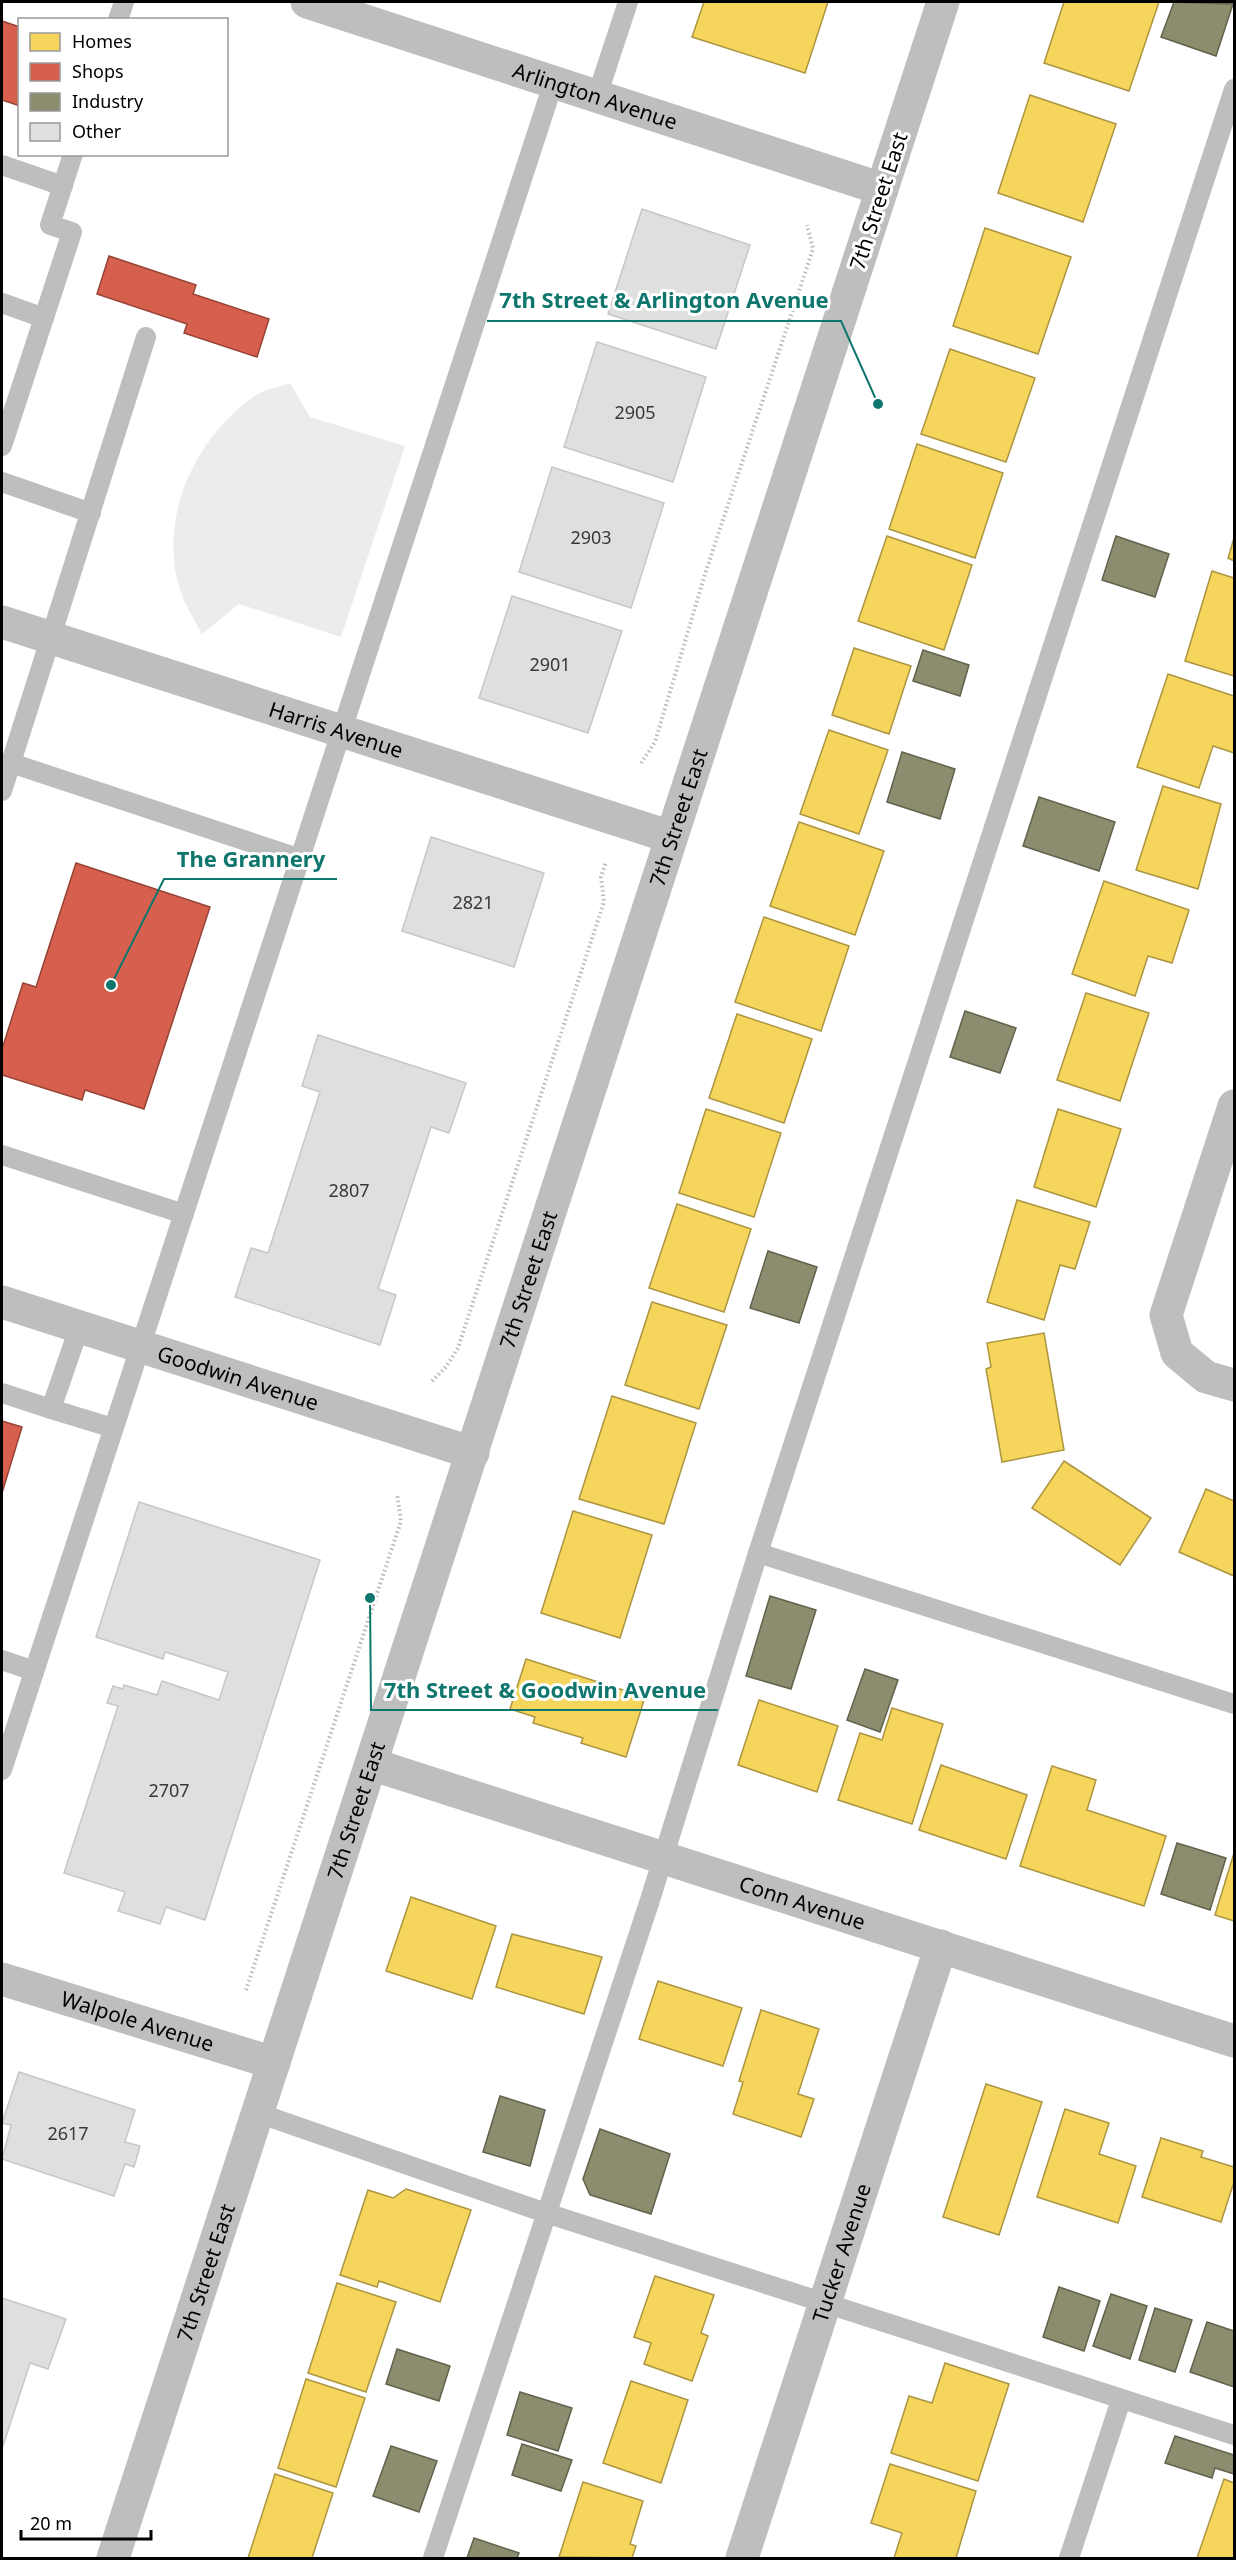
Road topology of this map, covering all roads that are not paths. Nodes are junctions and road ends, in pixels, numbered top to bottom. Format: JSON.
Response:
{"nodes":[{"id":1,"x":124,"y":2,"type":"edge"},
{"id":2,"x":307,"y":2,"type":"edge"},
{"id":3,"x":628,"y":2,"type":"edge"},
{"id":4,"x":943,"y":2,"type":"edge"},
{"id":5,"x":119,"y":18,"type":"edge"},
{"id":6,"x":554,"y":81,"type":"junction"},
{"id":7,"x":1234,"y":89,"type":"edge"},
{"id":8,"x":597,"y":96,"type":"junction"},
{"id":9,"x":72,"y":156,"type":"edge"},
{"id":10,"x":2,"y":165,"type":"edge"},
{"id":11,"x":63,"y":186,"type":"junction"},
{"id":12,"x":882,"y":189,"type":"junction"},
{"id":13,"x":2,"y":303,"type":"edge"},
{"id":14,"x":44,"y":318,"type":"junction"},
{"id":15,"x":146,"y":337,"type":"dead end"},
{"id":16,"x":2,"y":446,"type":"edge"},
{"id":17,"x":2,"y":482,"type":"edge"},
{"id":18,"x":91,"y":513,"type":"junction"},
{"id":19,"x":2,"y":622,"type":"edge"},
{"id":20,"x":51,"y":638,"type":"junction"},
{"id":21,"x":341,"y":730,"type":"junction"},
{"id":22,"x":11,"y":762,"type":"junction"},
{"id":23,"x":2,"y":791,"type":"edge"},
{"id":24,"x":671,"y":837,"type":"junction"},
{"id":25,"x":298,"y":858,"type":"junction"},
{"id":26,"x":1234,"y":1106,"type":"edge"},
{"id":27,"x":2,"y":1155,"type":"edge"},
{"id":28,"x":184,"y":1214,"type":"junction"},
{"id":29,"x":2,"y":1302,"type":"edge"},
{"id":30,"x":79,"y":1328,"type":"junction"},
{"id":31,"x":139,"y":1348,"type":"junction"},
{"id":32,"x":1234,"y":1385,"type":"edge"},
{"id":33,"x":2,"y":1393,"type":"edge"},
{"id":34,"x":51,"y":1409,"type":"junction"},
{"id":35,"x":113,"y":1428,"type":"junction"},
{"id":36,"x":472,"y":1453,"type":"junction"},
{"id":37,"x":758,"y":1553,"type":"junction"},
{"id":38,"x":2,"y":1660,"type":"edge"},
{"id":39,"x":34,"y":1671,"type":"junction"},
{"id":40,"x":1234,"y":1704,"type":"edge"},
{"id":41,"x":371,"y":1764,"type":"junction"},
{"id":42,"x":2,"y":1770,"type":"edge"},
{"id":43,"x":663,"y":1858,"type":"junction"},
{"id":44,"x":941,"y":1946,"type":"junction"},
{"id":45,"x":2,"y":1978,"type":"edge"},
{"id":46,"x":1234,"y":2041,"type":"edge"},
{"id":47,"x":274,"y":2063,"type":"junction"},
{"id":48,"x":258,"y":2113,"type":"junction"},
{"id":49,"x":546,"y":2213,"type":"junction"},
{"id":50,"x":824,"y":2301,"type":"junction"},
{"id":51,"x":1121,"y":2400,"type":"junction"},
{"id":52,"x":1234,"y":2435,"type":"edge"},
{"id":53,"x":113,"y":2559,"type":"edge"},
{"id":54,"x":433,"y":2559,"type":"edge"},
{"id":55,"x":742,"y":2559,"type":"edge"},
{"id":56,"x":1069,"y":2559,"type":"edge"}],
"edges":[{"from":1,"to":5,"type":"lane"},
{"from":2,"to":6,"type":"street","name":"Arlington Avenue"},
{"from":3,"to":8,"type":"lane"},
{"from":4,"to":12,"type":"street","name":"7th Street East"},
{"from":6,"to":8,"type":"street","name":"Arlington Avenue"},
{"from":6,"to":21,"type":"lane"},
{"from":7,"to":37,"type":"lane"},
{"from":8,"to":12,"type":"street","name":"Arlington Avenue"},
{"from":9,"to":11,"type":"lane"},
{"from":10,"to":11,"type":"lane"},
{"from":11,"to":14,"type":"lane"},
{"from":12,"to":24,"type":"street","name":"7th Street East"},
{"from":13,"to":14,"type":"lane"},
{"from":14,"to":16,"type":"lane"},
{"from":15,"to":18,"type":"lane"},
{"from":17,"to":18,"type":"lane"},
{"from":18,"to":20,"type":"lane"},
{"from":19,"to":20,"type":"street","name":"Harris Avenue"},
{"from":20,"to":21,"type":"street","name":"Harris Avenue"},
{"from":20,"to":22,"type":"lane"},
{"from":21,"to":24,"type":"street","name":"Harris Avenue"},
{"from":21,"to":25,"type":"lane"},
{"from":22,"to":23,"type":"lane"},
{"from":22,"to":25,"type":"lane"},
{"from":24,"to":36,"type":"street","name":"7th Street East"},
{"from":25,"to":28,"type":"lane"},
{"from":26,"to":32,"type":"street"},
{"from":27,"to":28,"type":"lane"},
{"from":28,"to":31,"type":"lane"},
{"from":29,"to":30,"type":"street","name":"Goodwin Avenue"},
{"from":30,"to":31,"type":"street","name":"Goodwin Avenue"},
{"from":30,"to":34,"type":"lane"},
{"from":31,"to":35,"type":"lane"},
{"from":31,"to":36,"type":"street","name":"Goodwin Avenue"},
{"from":33,"to":34,"type":"lane"},
{"from":34,"to":35,"type":"lane"},
{"from":35,"to":39,"type":"lane"},
{"from":36,"to":41,"type":"street","name":"7th Street East"},
{"from":37,"to":40,"type":"lane"},
{"from":37,"to":43,"type":"lane"},
{"from":38,"to":39,"type":"lane"},
{"from":39,"to":42,"type":"lane"},
{"from":41,"to":43,"type":"street","name":"Conn Avenue"},
{"from":41,"to":47,"type":"street","name":"7th Street East"},
{"from":43,"to":44,"type":"street","name":"Conn Avenue"},
{"from":43,"to":49,"type":"lane"},
{"from":44,"to":46,"type":"street","name":"Conn Avenue"},
{"from":44,"to":50,"type":"street","name":"Tucker Avenue"},
{"from":45,"to":47,"type":"street","name":"Walpole Avenue"},
{"from":47,"to":48,"type":"street","name":"7th Street East"},
{"from":48,"to":49,"type":"lane"},
{"from":48,"to":53,"type":"street","name":"7th Street East"},
{"from":49,"to":50,"type":"lane"},
{"from":49,"to":54,"type":"lane"},
{"from":50,"to":51,"type":"lane"},
{"from":50,"to":55,"type":"street","name":"Tucker Avenue"},
{"from":51,"to":52,"type":"lane"},
{"from":51,"to":56,"type":"lane"}]}
